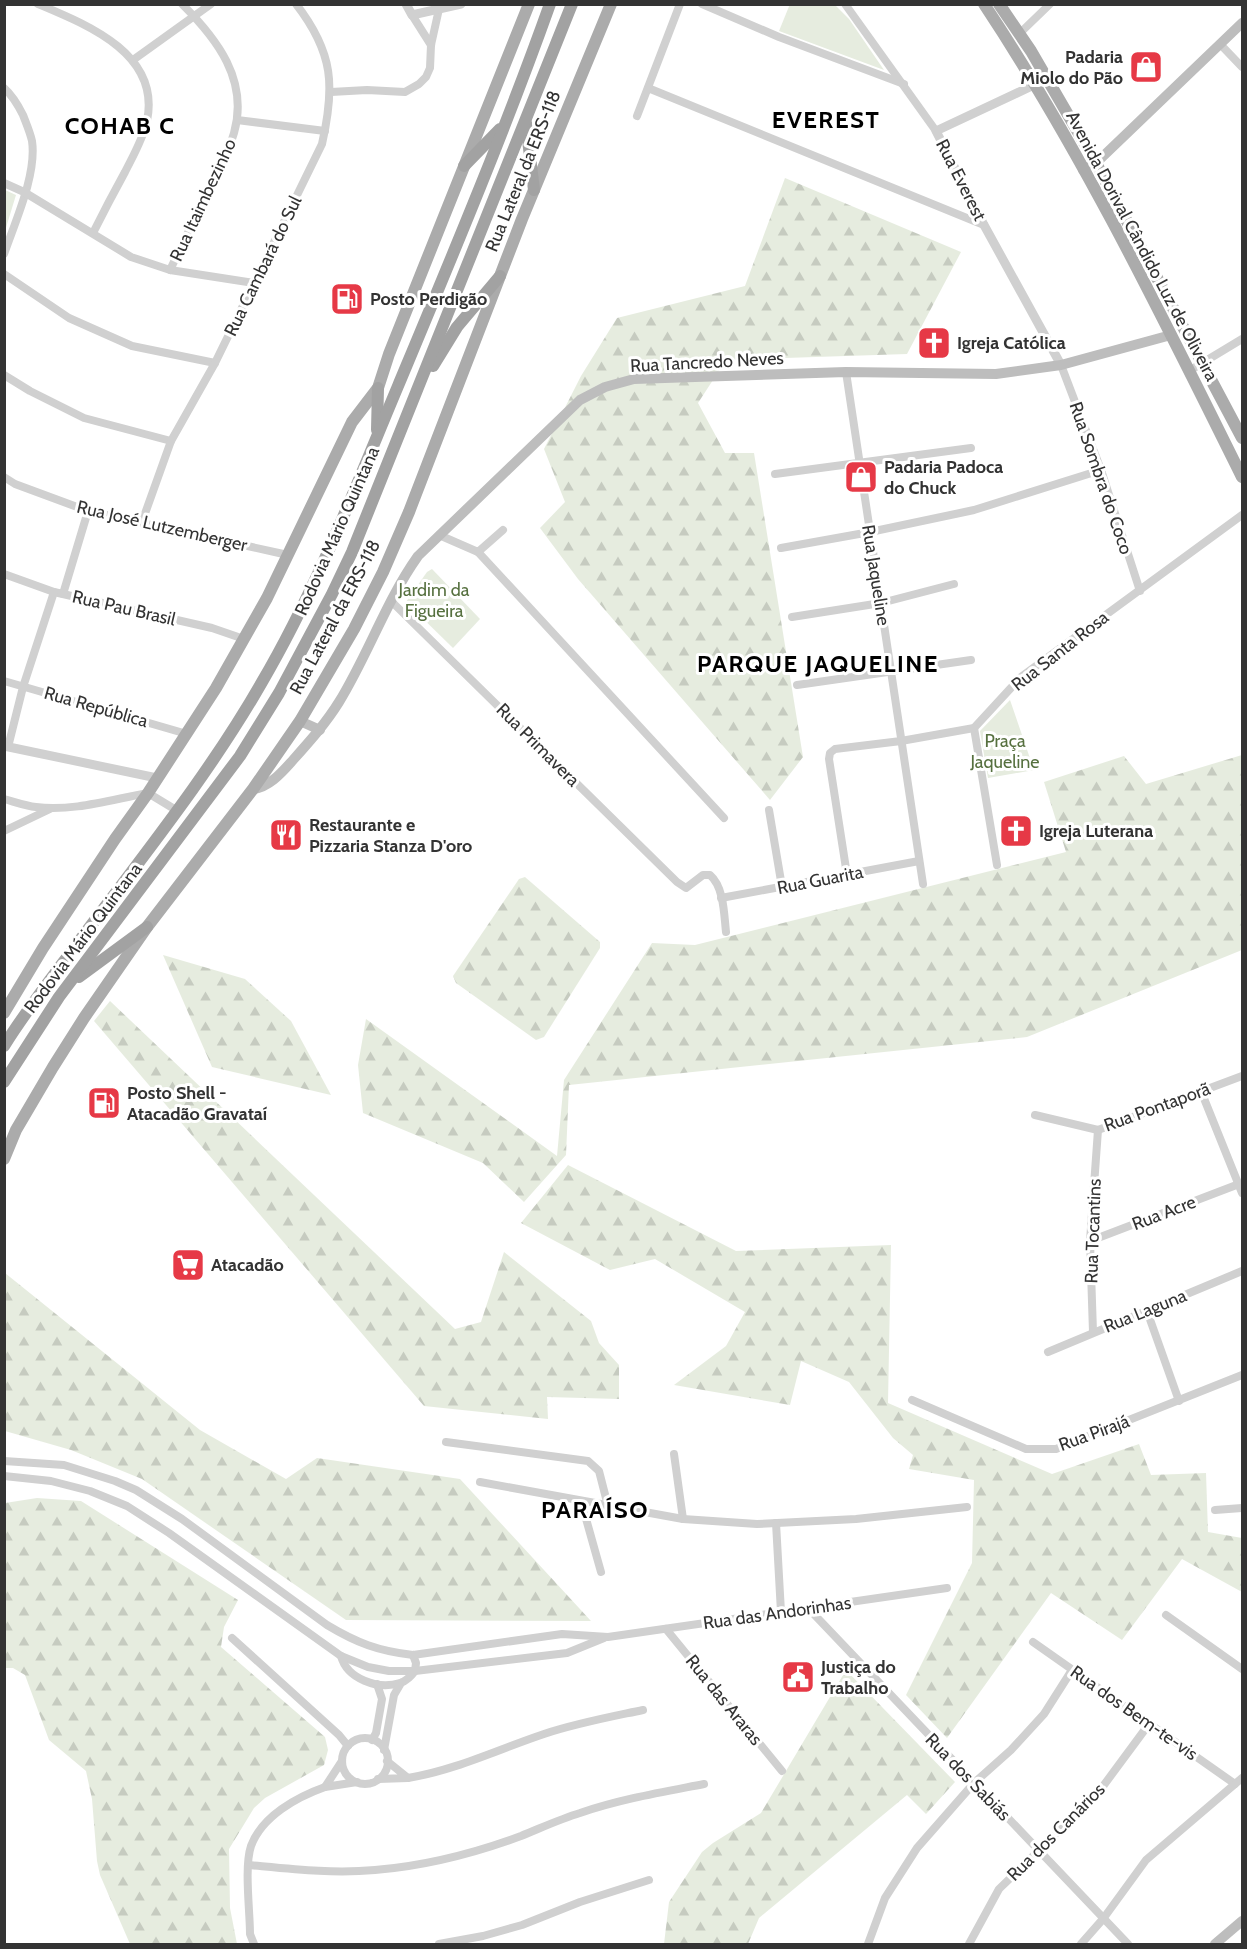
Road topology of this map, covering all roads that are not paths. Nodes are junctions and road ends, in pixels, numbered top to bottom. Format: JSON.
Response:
{"nodes":[{"id":1,"x":38,"y":4,"type":"edge"},
{"id":2,"x":182,"y":4,"type":"edge"},
{"id":3,"x":211,"y":4,"type":"edge"},
{"id":4,"x":296,"y":4,"type":"edge"},
{"id":5,"x":406,"y":4,"type":"edge"},
{"id":6,"x":462,"y":4,"type":"edge"},
{"id":7,"x":529,"y":4,"type":"edge"},
{"id":8,"x":550,"y":4,"type":"edge"},
{"id":9,"x":572,"y":4,"type":"edge"},
{"id":10,"x":611,"y":4,"type":"edge"},
{"id":11,"x":680,"y":4,"type":"edge"},
{"id":12,"x":702,"y":4,"type":"edge"},
{"id":13,"x":845,"y":4,"type":"edge"},
{"id":14,"x":984,"y":4,"type":"edge"},
{"id":15,"x":999,"y":4,"type":"edge"},
{"id":16,"x":1050,"y":4,"type":"edge"},
{"id":17,"x":439,"y":9,"type":"junction"},
{"id":18,"x":412,"y":15,"type":"junction"},
{"id":19,"x":194,"y":17,"type":"junction"},
{"id":20,"x":1242,"y":23,"type":"edge"},
{"id":21,"x":1019,"y":34,"type":"junction"},
{"id":22,"x":1220,"y":44,"type":"junction"},
{"id":23,"x":431,"y":45,"type":"junction"},
{"id":24,"x":133,"y":60,"type":"junction"},
{"id":25,"x":1242,"y":67,"type":"edge"},
{"id":26,"x":904,"y":84,"type":"junction"},
{"id":27,"x":1034,"y":85,"type":"junction"},
{"id":28,"x":4,"y":88,"type":"edge"},
{"id":29,"x":648,"y":88,"type":"junction"},
{"id":30,"x":331,"y":93,"type":"junction"},
{"id":31,"x":637,"y":116,"type":"dead end"},
{"id":32,"x":237,"y":120,"type":"junction"},
{"id":33,"x":526,"y":120,"type":"junction"},
{"id":34,"x":505,"y":123,"type":"junction"},
{"id":35,"x":325,"y":131,"type":"junction"},
{"id":36,"x":936,"y":131,"type":"junction"},
{"id":37,"x":1096,"y":163,"type":"junction"},
{"id":38,"x":464,"y":166,"type":"junction"},
{"id":39,"x":1083,"y":170,"type":"junction"},
{"id":40,"x":4,"y":183,"type":"edge"},
{"id":41,"x":534,"y":190,"type":"junction"},
{"id":42,"x":24,"y":192,"type":"junction"},
{"id":43,"x":984,"y":225,"type":"junction"},
{"id":44,"x":93,"y":233,"type":"junction"},
{"id":45,"x":4,"y":254,"type":"edge"},
{"id":46,"x":170,"y":270,"type":"junction"},
{"id":47,"x":4,"y":274,"type":"edge"},
{"id":48,"x":500,"y":276,"type":"junction"},
{"id":49,"x":254,"y":283,"type":"junction"},
{"id":50,"x":1172,"y":335,"type":"junction"},
{"id":51,"x":1242,"y":339,"type":"edge"},
{"id":52,"x":1203,"y":362,"type":"junction"},
{"id":53,"x":215,"y":363,"type":"junction"},
{"id":54,"x":1061,"y":365,"type":"junction"},
{"id":55,"x":1189,"y":371,"type":"junction"},
{"id":56,"x":846,"y":372,"type":"junction"},
{"id":57,"x":4,"y":375,"type":"edge"},
{"id":58,"x":378,"y":388,"type":"junction"},
{"id":59,"x":417,"y":389,"type":"junction"},
{"id":60,"x":377,"y":437,"type":"junction"},
{"id":61,"x":1242,"y":438,"type":"edge"},
{"id":62,"x":171,"y":441,"type":"junction"},
{"id":63,"x":971,"y":448,"type":"dead end"},
{"id":64,"x":860,"y":463,"type":"junction"},
{"id":65,"x":1101,"y":470,"type":"junction"},
{"id":66,"x":775,"y":474,"type":"dead end"},
{"id":67,"x":4,"y":477,"type":"edge"},
{"id":68,"x":1242,"y":477,"type":"edge"},
{"id":69,"x":88,"y":511,"type":"junction"},
{"id":70,"x":1242,"y":516,"type":"edge"},
{"id":71,"x":142,"y":522,"type":"junction"},
{"id":72,"x":503,"y":530,"type":"dead end"},
{"id":73,"x":870,"y":532,"type":"junction"},
{"id":74,"x":439,"y":535,"type":"junction"},
{"id":75,"x":781,"y":548,"type":"dead end"},
{"id":76,"x":478,"y":552,"type":"junction"},
{"id":77,"x":288,"y":555,"type":"junction"},
{"id":78,"x":4,"y":574,"type":"edge"},
{"id":79,"x":954,"y":584,"type":"dead end"},
{"id":80,"x":1140,"y":591,"type":"junction"},
{"id":81,"x":59,"y":593,"type":"junction"},
{"id":82,"x":392,"y":602,"type":"junction"},
{"id":83,"x":880,"y":603,"type":"junction"},
{"id":84,"x":792,"y":617,"type":"dead end"},
{"id":85,"x":244,"y":639,"type":"junction"},
{"id":86,"x":971,"y":660,"type":"dead end"},
{"id":87,"x":891,"y":672,"type":"junction"},
{"id":88,"x":4,"y":681,"type":"edge"},
{"id":89,"x":797,"y":685,"type":"dead end"},
{"id":90,"x":23,"y":687,"type":"junction"},
{"id":91,"x":300,"y":721,"type":"junction"},
{"id":92,"x":974,"y":728,"type":"junction"},
{"id":93,"x":320,"y":729,"type":"junction"},
{"id":94,"x":187,"y":734,"type":"junction"},
{"id":95,"x":902,"y":741,"type":"junction"},
{"id":96,"x":6,"y":746,"type":"edge"},
{"id":97,"x":157,"y":778,"type":"junction"},
{"id":98,"x":253,"y":789,"type":"junction"},
{"id":99,"x":148,"y":793,"type":"junction"},
{"id":100,"x":4,"y":799,"type":"edge"},
{"id":101,"x":52,"y":808,"type":"junction"},
{"id":102,"x":176,"y":810,"type":"junction"},
{"id":103,"x":768,"y":810,"type":"dead end"},
{"id":104,"x":724,"y":818,"type":"dead end"},
{"id":105,"x":4,"y":831,"type":"edge"},
{"id":106,"x":920,"y":861,"type":"junction"},
{"id":107,"x":998,"y":865,"type":"dead end"},
{"id":108,"x":847,"y":875,"type":"junction"},
{"id":109,"x":923,"y":884,"type":"dead end"},
{"id":110,"x":782,"y":887,"type":"junction"},
{"id":111,"x":721,"y":898,"type":"junction"},
{"id":112,"x":147,"y":927,"type":"junction"},
{"id":113,"x":726,"y":932,"type":"dead end"},
{"id":114,"x":66,"y":987,"type":"junction"},
{"id":115,"x":4,"y":1013,"type":"edge"},
{"id":116,"x":4,"y":1046,"type":"edge"},
{"id":117,"x":1242,"y":1076,"type":"edge"},
{"id":118,"x":4,"y":1082,"type":"edge"},
{"id":119,"x":1201,"y":1091,"type":"junction"},
{"id":120,"x":1035,"y":1115,"type":"dead end"},
{"id":121,"x":1098,"y":1130,"type":"junction"},
{"id":122,"x":4,"y":1159,"type":"edge"},
{"id":123,"x":1239,"y":1184,"type":"junction"},
{"id":124,"x":1242,"y":1193,"type":"edge"},
{"id":125,"x":1090,"y":1241,"type":"junction"},
{"id":126,"x":1242,"y":1271,"type":"edge"},
{"id":127,"x":1147,"y":1311,"type":"junction"},
{"id":128,"x":1093,"y":1332,"type":"junction"},
{"id":129,"x":1048,"y":1352,"type":"dead end"},
{"id":130,"x":1242,"y":1375,"type":"edge"},
{"id":131,"x":912,"y":1400,"type":"dead end"},
{"id":132,"x":1179,"y":1401,"type":"junction"},
{"id":133,"x":446,"y":1442,"type":"dead end"},
{"id":134,"x":674,"y":1454,"type":"dead end"},
{"id":135,"x":4,"y":1461,"type":"edge"},
{"id":136,"x":4,"y":1476,"type":"edge"},
{"id":137,"x":480,"y":1482,"type":"dead end"},
{"id":138,"x":581,"y":1501,"type":"junction"},
{"id":139,"x":609,"y":1506,"type":"junction"},
{"id":140,"x":967,"y":1506,"type":"dead end"},
{"id":141,"x":1242,"y":1508,"type":"edge"},
{"id":142,"x":1215,"y":1510,"type":"dead end"},
{"id":143,"x":683,"y":1518,"type":"junction"},
{"id":144,"x":776,"y":1523,"type":"junction"},
{"id":145,"x":601,"y":1572,"type":"dead end"},
{"id":146,"x":947,"y":1588,"type":"dead end"},
{"id":147,"x":808,"y":1608,"type":"junction"},
{"id":148,"x":780,"y":1612,"type":"junction"},
{"id":149,"x":1166,"y":1615,"type":"dead end"},
{"id":150,"x":666,"y":1629,"type":"junction"},
{"id":151,"x":608,"y":1637,"type":"junction"},
{"id":152,"x":232,"y":1638,"type":"dead end"},
{"id":153,"x":1033,"y":1642,"type":"dead end"},
{"id":154,"x":413,"y":1655,"type":"junction"},
{"id":155,"x":341,"y":1656,"type":"junction"},
{"id":156,"x":1242,"y":1669,"type":"edge"},
{"id":157,"x":1072,"y":1670,"type":"junction"},
{"id":158,"x":415,"y":1671,"type":"junction"},
{"id":159,"x":401,"y":1683,"type":"junction"},
{"id":160,"x":377,"y":1684,"type":"junction"},
{"id":161,"x":643,"y":1710,"type":"dead end"},
{"id":162,"x":1149,"y":1724,"type":"junction"},
{"id":163,"x":372,"y":1740,"type":"junction"},
{"id":164,"x":348,"y":1746,"type":"junction"},
{"id":165,"x":384,"y":1750,"type":"junction"},
{"id":166,"x":342,"y":1761,"type":"junction"},
{"id":167,"x":387,"y":1761,"type":"junction"},
{"id":168,"x":782,"y":1771,"type":"dead end"},
{"id":169,"x":408,"y":1778,"type":"junction"},
{"id":170,"x":378,"y":1779,"type":"junction"},
{"id":171,"x":1239,"y":1781,"type":"edge"},
{"id":172,"x":357,"y":1782,"type":"junction"},
{"id":173,"x":974,"y":1783,"type":"junction"},
{"id":174,"x":704,"y":1784,"type":"dead end"},
{"id":175,"x":325,"y":1787,"type":"junction"},
{"id":176,"x":1038,"y":1850,"type":"junction"},
{"id":177,"x":248,"y":1865,"type":"junction"},
{"id":178,"x":649,"y":1880,"type":"dead end"},
{"id":179,"x":1103,"y":1919,"type":"junction"},
{"id":180,"x":1242,"y":1921,"type":"edge"},
{"id":181,"x":254,"y":1944,"type":"edge"},
{"id":182,"x":439,"y":1944,"type":"edge"},
{"id":183,"x":868,"y":1944,"type":"edge"},
{"id":184,"x":969,"y":1944,"type":"edge"},
{"id":185,"x":1081,"y":1944,"type":"edge"},
{"id":186,"x":1128,"y":1944,"type":"edge"},
{"id":187,"x":1215,"y":1944,"type":"edge"}],
"edges":[{"from":1,"to":24,"type":"street"},
{"from":2,"to":19,"type":"street","name":"Rua Itaimbezinho"},
{"from":3,"to":19,"type":"street"},
{"from":4,"to":30,"type":"street","name":"Rua Cambará do Sul"},
{"from":5,"to":18,"type":"street"},
{"from":6,"to":17,"type":"street"},
{"from":7,"to":38,"type":"main road"},
{"from":8,"to":34,"type":"highway","name":"Rodovia Mário Quintana"},
{"from":9,"to":33,"type":"highway","name":"Rodovia Mário Quintana"},
{"from":10,"to":41,"type":"main road","name":"Rua Lateral da ERS-118"},
{"from":11,"to":29,"type":"street"},
{"from":12,"to":26,"type":"street"},
{"from":13,"to":26,"type":"street","name":"Rua Everest"},
{"from":14,"to":27,"type":"main road","name":"Avenida Dorival Cândido Luz de Oliveira"},
{"from":15,"to":21,"type":"main road","name":"Avenida Dorival Cândido Luz de Oliveira"},
{"from":16,"to":21,"type":"street"},
{"from":17,"to":18,"type":"street"},
{"from":17,"to":23,"type":"street"},
{"from":18,"to":23,"type":"street"},
{"from":19,"to":24,"type":"street"},
{"from":19,"to":32,"type":"street","name":"Rua Itaimbezinho"},
{"from":20,"to":22,"type":"main road"},
{"from":21,"to":37,"type":"main road","name":"Avenida Dorival Cândido Luz de Oliveira"},
{"from":22,"to":25,"type":"street"},
{"from":22,"to":37,"type":"main road"},
{"from":23,"to":30,"type":"street"},
{"from":24,"to":44,"type":"street"},
{"from":26,"to":36,"type":"street","name":"Rua Everest"},
{"from":27,"to":36,"type":"street"},
{"from":27,"to":39,"type":"main road","name":"Avenida Dorival Cândido Luz de Oliveira"},
{"from":28,"to":42,"type":"street"},
{"from":29,"to":31,"type":"street"},
{"from":29,"to":43,"type":"street"},
{"from":30,"to":35,"type":"street","name":"Rua Cambará do Sul"},
{"from":32,"to":35,"type":"street"},
{"from":32,"to":46,"type":"street","name":"Rua Itaimbezinho"},
{"from":33,"to":41,"type":"highway"},
{"from":33,"to":59,"type":"highway","name":"Rodovia Mário Quintana"},
{"from":34,"to":38,"type":"highway"},
{"from":34,"to":60,"type":"highway","name":"Rodovia Mário Quintana"},
{"from":35,"to":49,"type":"street","name":"Rua Cambará do Sul"},
{"from":36,"to":43,"type":"street","name":"Rua Everest"},
{"from":37,"to":39,"type":"main road"},
{"from":37,"to":52,"type":"main road","name":"Avenida Dorival Cândido Luz de Oliveira"},
{"from":38,"to":58,"type":"main road"},
{"from":39,"to":50,"type":"main road","name":"Avenida Dorival Cândido Luz de Oliveira"},
{"from":40,"to":42,"type":"street"},
{"from":41,"to":48,"type":"main road","name":"Rua Lateral da ERS-118"},
{"from":42,"to":44,"type":"street"},
{"from":42,"to":45,"type":"street"},
{"from":43,"to":54,"type":"street","name":"Rua Everest"},
{"from":44,"to":46,"type":"street"},
{"from":46,"to":49,"type":"street"},
{"from":47,"to":53,"type":"street"},
{"from":48,"to":59,"type":"highway"},
{"from":48,"to":91,"type":"main road","name":"Rua Lateral da ERS-118"},
{"from":49,"to":53,"type":"street","name":"Rua Cambará do Sul"},
{"from":50,"to":54,"type":"main road","name":"Rua Tancredo Neves"},
{"from":50,"to":55,"type":"main road","name":"Avenida Dorival Cândido Luz de Oliveira"},
{"from":51,"to":52,"type":"street"},
{"from":52,"to":55,"type":"street"},
{"from":52,"to":61,"type":"main road","name":"Avenida Dorival Cândido Luz de Oliveira"},
{"from":53,"to":62,"type":"street","name":"Rua Cambará do Sul"},
{"from":54,"to":56,"type":"main road","name":"Rua Tancredo Neves"},
{"from":54,"to":65,"type":"street","name":"Rua Sombra do Coco"},
{"from":55,"to":68,"type":"main road","name":"Avenida Dorival Cândido Luz de Oliveira"},
{"from":56,"to":64,"type":"street","name":"Rua Jaqueline"},
{"from":56,"to":74,"type":"main road","name":"Rua Tancredo Neves"},
{"from":57,"to":62,"type":"street"},
{"from":58,"to":60,"type":"highway"},
{"from":58,"to":77,"type":"main road"},
{"from":59,"to":114,"type":"highway","name":"Rodovia Mário Quintana"},
{"from":60,"to":102,"type":"highway","name":"Rodovia Mário Quintana"},
{"from":62,"to":71,"type":"street","name":"Rua Cambará do Sul"},
{"from":63,"to":64,"type":"street"},
{"from":64,"to":66,"type":"street"},
{"from":64,"to":73,"type":"street","name":"Rua Jaqueline"},
{"from":65,"to":73,"type":"street"},
{"from":65,"to":80,"type":"street","name":"Rua Sombra do Coco"},
{"from":67,"to":69,"type":"street","name":"Rua José Lutzemberger"},
{"from":69,"to":71,"type":"street","name":"Rua José Lutzemberger"},
{"from":69,"to":81,"type":"street"},
{"from":70,"to":80,"type":"street","name":"Rua Santa Rosa"},
{"from":71,"to":77,"type":"street","name":"Rua José Lutzemberger"},
{"from":72,"to":76,"type":"street"},
{"from":73,"to":75,"type":"street"},
{"from":73,"to":83,"type":"street","name":"Rua Jaqueline"},
{"from":74,"to":76,"type":"street"},
{"from":74,"to":82,"type":"main road","name":"Rua Tancredo Neves"},
{"from":76,"to":104,"type":"street"},
{"from":77,"to":85,"type":"main road"},
{"from":78,"to":81,"type":"street","name":"Rua Pau Brasil"},
{"from":79,"to":83,"type":"street"},
{"from":80,"to":92,"type":"street","name":"Rua Santa Rosa"},
{"from":81,"to":85,"type":"street","name":"Rua Pau Brasil"},
{"from":81,"to":90,"type":"street"},
{"from":82,"to":93,"type":"main road","name":"Rua Tancredo Neves"},
{"from":82,"to":111,"type":"street","name":"Rua Primavera"},
{"from":83,"to":84,"type":"street"},
{"from":83,"to":87,"type":"street","name":"Rua Jaqueline"},
{"from":85,"to":94,"type":"main road"},
{"from":86,"to":87,"type":"street"},
{"from":87,"to":89,"type":"street"},
{"from":87,"to":95,"type":"street","name":"Rua Jaqueline"},
{"from":88,"to":90,"type":"street","name":"Rua República"},
{"from":90,"to":94,"type":"street","name":"Rua República"},
{"from":90,"to":96,"type":"street"},
{"from":91,"to":93,"type":"main road"},
{"from":91,"to":98,"type":"main road","name":"Rua Lateral da ERS-118"},
{"from":92,"to":95,"type":"street"},
{"from":92,"to":107,"type":"street"},
{"from":93,"to":98,"type":"main road","name":"Rua Tancredo Neves"},
{"from":94,"to":97,"type":"main road"},
{"from":95,"to":106,"type":"street","name":"Rua Jaqueline"},
{"from":95,"to":108,"type":"street"},
{"from":96,"to":97,"type":"street"},
{"from":97,"to":99,"type":"main road"},
{"from":98,"to":112,"type":"main road","name":"Rua Lateral da ERS-118"},
{"from":99,"to":101,"type":"street"},
{"from":99,"to":102,"type":"street"},
{"from":99,"to":115,"type":"main road"},
{"from":100,"to":101,"type":"street"},
{"from":101,"to":105,"type":"street"},
{"from":102,"to":116,"type":"highway","name":"Rodovia Mário Quintana"},
{"from":103,"to":110,"type":"street"},
{"from":106,"to":108,"type":"street","name":"Rua Guarita"},
{"from":106,"to":109,"type":"street","name":"Rua Jaqueline"},
{"from":108,"to":110,"type":"street","name":"Rua Guarita"},
{"from":110,"to":111,"type":"street","name":"Rua Guarita"},
{"from":111,"to":113,"type":"street"},
{"from":112,"to":114,"type":"highway"},
{"from":112,"to":122,"type":"main road","name":"Rua Lateral da ERS-118"},
{"from":114,"to":118,"type":"highway","name":"Rodovia Mário Quintana"},
{"from":117,"to":119,"type":"street","name":"Rua Pontaporã"},
{"from":119,"to":121,"type":"street","name":"Rua Pontaporã"},
{"from":119,"to":123,"type":"street"},
{"from":120,"to":121,"type":"street","name":"Rua Pontaporã"},
{"from":121,"to":125,"type":"street","name":"Rua Tocantins"},
{"from":123,"to":124,"type":"street"},
{"from":123,"to":125,"type":"street","name":"Rua Acre"},
{"from":125,"to":128,"type":"street","name":"Rua Tocantins"},
{"from":126,"to":127,"type":"street","name":"Rua Laguna"},
{"from":127,"to":128,"type":"street","name":"Rua Laguna"},
{"from":127,"to":132,"type":"street"},
{"from":128,"to":129,"type":"street","name":"Rua Laguna"},
{"from":130,"to":132,"type":"street","name":"Rua Pirajá"},
{"from":131,"to":132,"type":"street","name":"Rua Pirajá"},
{"from":133,"to":139,"type":"street"},
{"from":134,"to":143,"type":"street"},
{"from":135,"to":154,"type":"street"},
{"from":136,"to":155,"type":"street"},
{"from":137,"to":138,"type":"street"},
{"from":138,"to":139,"type":"street"},
{"from":138,"to":145,"type":"street"},
{"from":139,"to":143,"type":"street"},
{"from":140,"to":144,"type":"street"},
{"from":141,"to":142,"type":"street"},
{"from":143,"to":144,"type":"street"},
{"from":144,"to":148,"type":"street"},
{"from":146,"to":147,"type":"street","name":"Rua das Andorinhas"},
{"from":147,"to":148,"type":"street","name":"Rua das Andorinhas"},
{"from":147,"to":173,"type":"street","name":"Rua dos Sabiás"},
{"from":148,"to":150,"type":"street","name":"Rua das Andorinhas"},
{"from":149,"to":156,"type":"street"},
{"from":150,"to":151,"type":"street","name":"Rua das Andorinhas"},
{"from":150,"to":168,"type":"street","name":"Rua das Araras"},
{"from":151,"to":154,"type":"street"},
{"from":151,"to":158,"type":"street"},
{"from":152,"to":164,"type":"street"},
{"from":153,"to":157,"type":"street","name":"Rua dos Bem-te-vis"},
{"from":154,"to":158,"type":"street"},
{"from":155,"to":158,"type":"street"},
{"from":155,"to":160,"type":"street"},
{"from":157,"to":162,"type":"street","name":"Rua dos Bem-te-vis"},
{"from":157,"to":173,"type":"street"},
{"from":158,"to":159,"type":"street"},
{"from":159,"to":160,"type":"street"},
{"from":159,"to":165,"type":"street"},
{"from":160,"to":163,"type":"street"},
{"from":161,"to":169,"type":"street"},
{"from":162,"to":171,"type":"street","name":"Rua dos Bem-te-vis"},
{"from":162,"to":176,"type":"street","name":"Rua dos Canários"},
{"from":163,"to":164,"type":"street"},
{"from":163,"to":165,"type":"street"},
{"from":164,"to":166,"type":"street"},
{"from":165,"to":167,"type":"street"},
{"from":166,"to":172,"type":"street"},
{"from":166,"to":175,"type":"street"},
{"from":167,"to":169,"type":"street"},
{"from":167,"to":170,"type":"street"},
{"from":169,"to":170,"type":"street"},
{"from":170,"to":172,"type":"street"},
{"from":171,"to":179,"type":"street"},
{"from":172,"to":175,"type":"street"},
{"from":173,"to":176,"type":"street","name":"Rua dos Sabiás"},
{"from":173,"to":183,"type":"street"},
{"from":174,"to":177,"type":"street"},
{"from":175,"to":177,"type":"street"},
{"from":176,"to":179,"type":"street","name":"Rua dos Sabiás"},
{"from":176,"to":184,"type":"street","name":"Rua dos Canários"},
{"from":177,"to":181,"type":"street"},
{"from":178,"to":182,"type":"street"},
{"from":179,"to":185,"type":"street"},
{"from":179,"to":186,"type":"street","name":"Rua dos Sabiás"},
{"from":180,"to":187,"type":"main road"}]}
